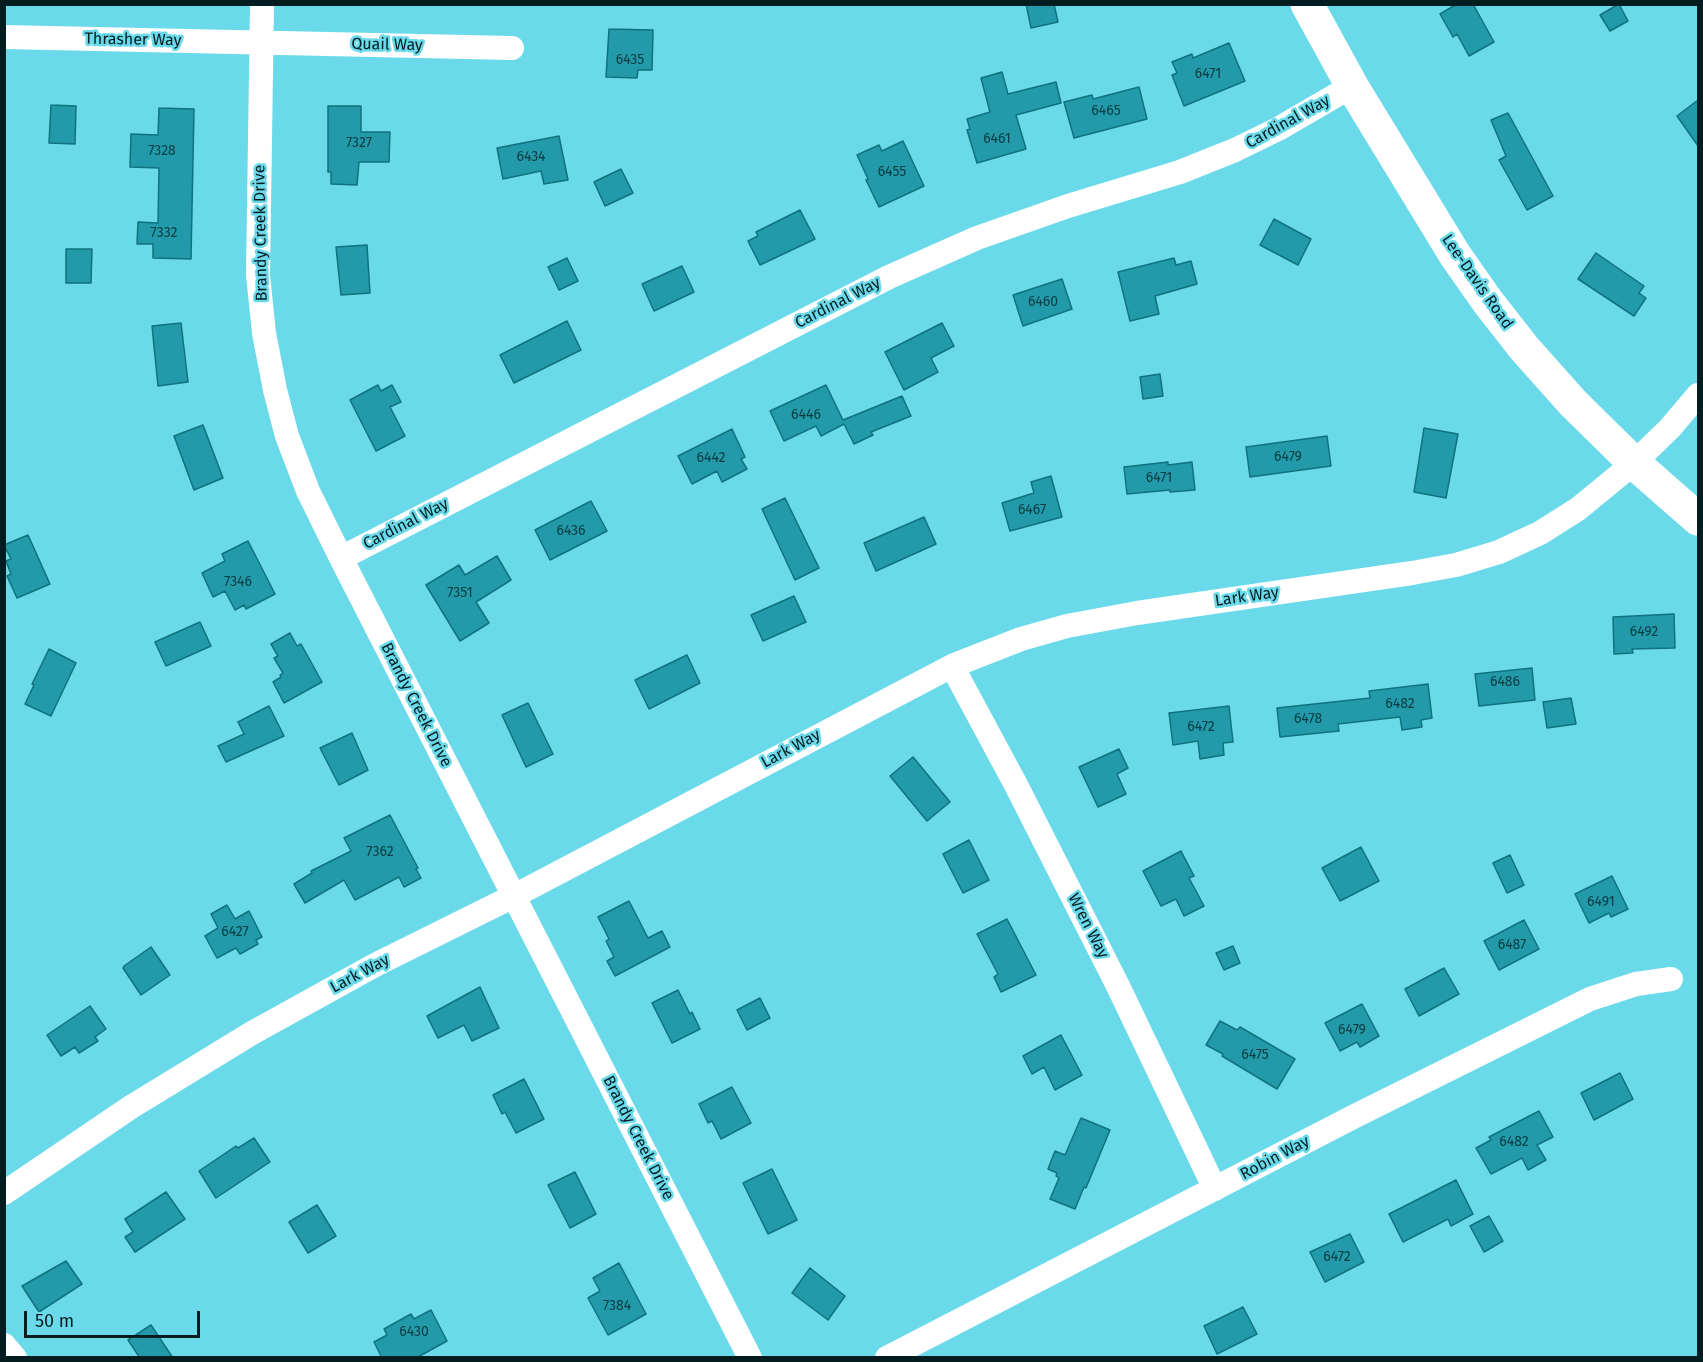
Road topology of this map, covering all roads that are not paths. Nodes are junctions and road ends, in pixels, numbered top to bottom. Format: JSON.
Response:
{"nodes":[{"id":1,"x":262,"y":4,"type":"edge"},
{"id":2,"x":1307,"y":4,"type":"edge"},
{"id":3,"x":4,"y":37,"type":"edge"},
{"id":4,"x":262,"y":43,"type":"junction"},
{"id":5,"x":512,"y":48,"type":"dead end"},
{"id":6,"x":1352,"y":86,"type":"junction"},
{"id":7,"x":1698,"y":395,"type":"edge"},
{"id":8,"x":1634,"y":463,"type":"junction"},
{"id":9,"x":1698,"y":519,"type":"edge"},
{"id":10,"x":341,"y":558,"type":"junction"},
{"id":11,"x":952,"y":666,"type":"junction"},
{"id":12,"x":514,"y":896,"type":"junction"},
{"id":13,"x":1671,"y":979,"type":"dead end"},
{"id":14,"x":1215,"y":1189,"type":"junction"},
{"id":15,"x":4,"y":1193,"type":"edge"},
{"id":16,"x":4,"y":1345,"type":"edge"},
{"id":17,"x":15,"y":1358,"type":"edge"},
{"id":18,"x":750,"y":1358,"type":"edge"},
{"id":19,"x":887,"y":1358,"type":"edge"}],
"edges":[{"from":1,"to":4,"type":"street","name":"Brandy Creek Drive"},
{"from":2,"to":6,"type":"main road","name":"Lee-Davis Road"},
{"from":3,"to":4,"type":"street","name":"Thrasher Way"},
{"from":4,"to":5,"type":"street","name":"Quail Way"},
{"from":4,"to":10,"type":"street","name":"Brandy Creek Drive"},
{"from":6,"to":8,"type":"main road","name":"Lee-Davis Road"},
{"from":6,"to":10,"type":"street","name":"Cardinal Way"},
{"from":7,"to":8,"type":"street","name":"Lark Way"},
{"from":8,"to":9,"type":"main road","name":"Lee-Davis Road"},
{"from":8,"to":11,"type":"street","name":"Lark Way"},
{"from":10,"to":12,"type":"street","name":"Brandy Creek Drive"},
{"from":11,"to":12,"type":"street","name":"Lark Way"},
{"from":11,"to":14,"type":"street","name":"Wren Way"},
{"from":12,"to":15,"type":"street","name":"Lark Way"},
{"from":12,"to":18,"type":"street","name":"Brandy Creek Drive"},
{"from":13,"to":14,"type":"street","name":"Robin Way"},
{"from":14,"to":19,"type":"street","name":"Robin Way"},
{"from":16,"to":17,"type":"street"}]}
